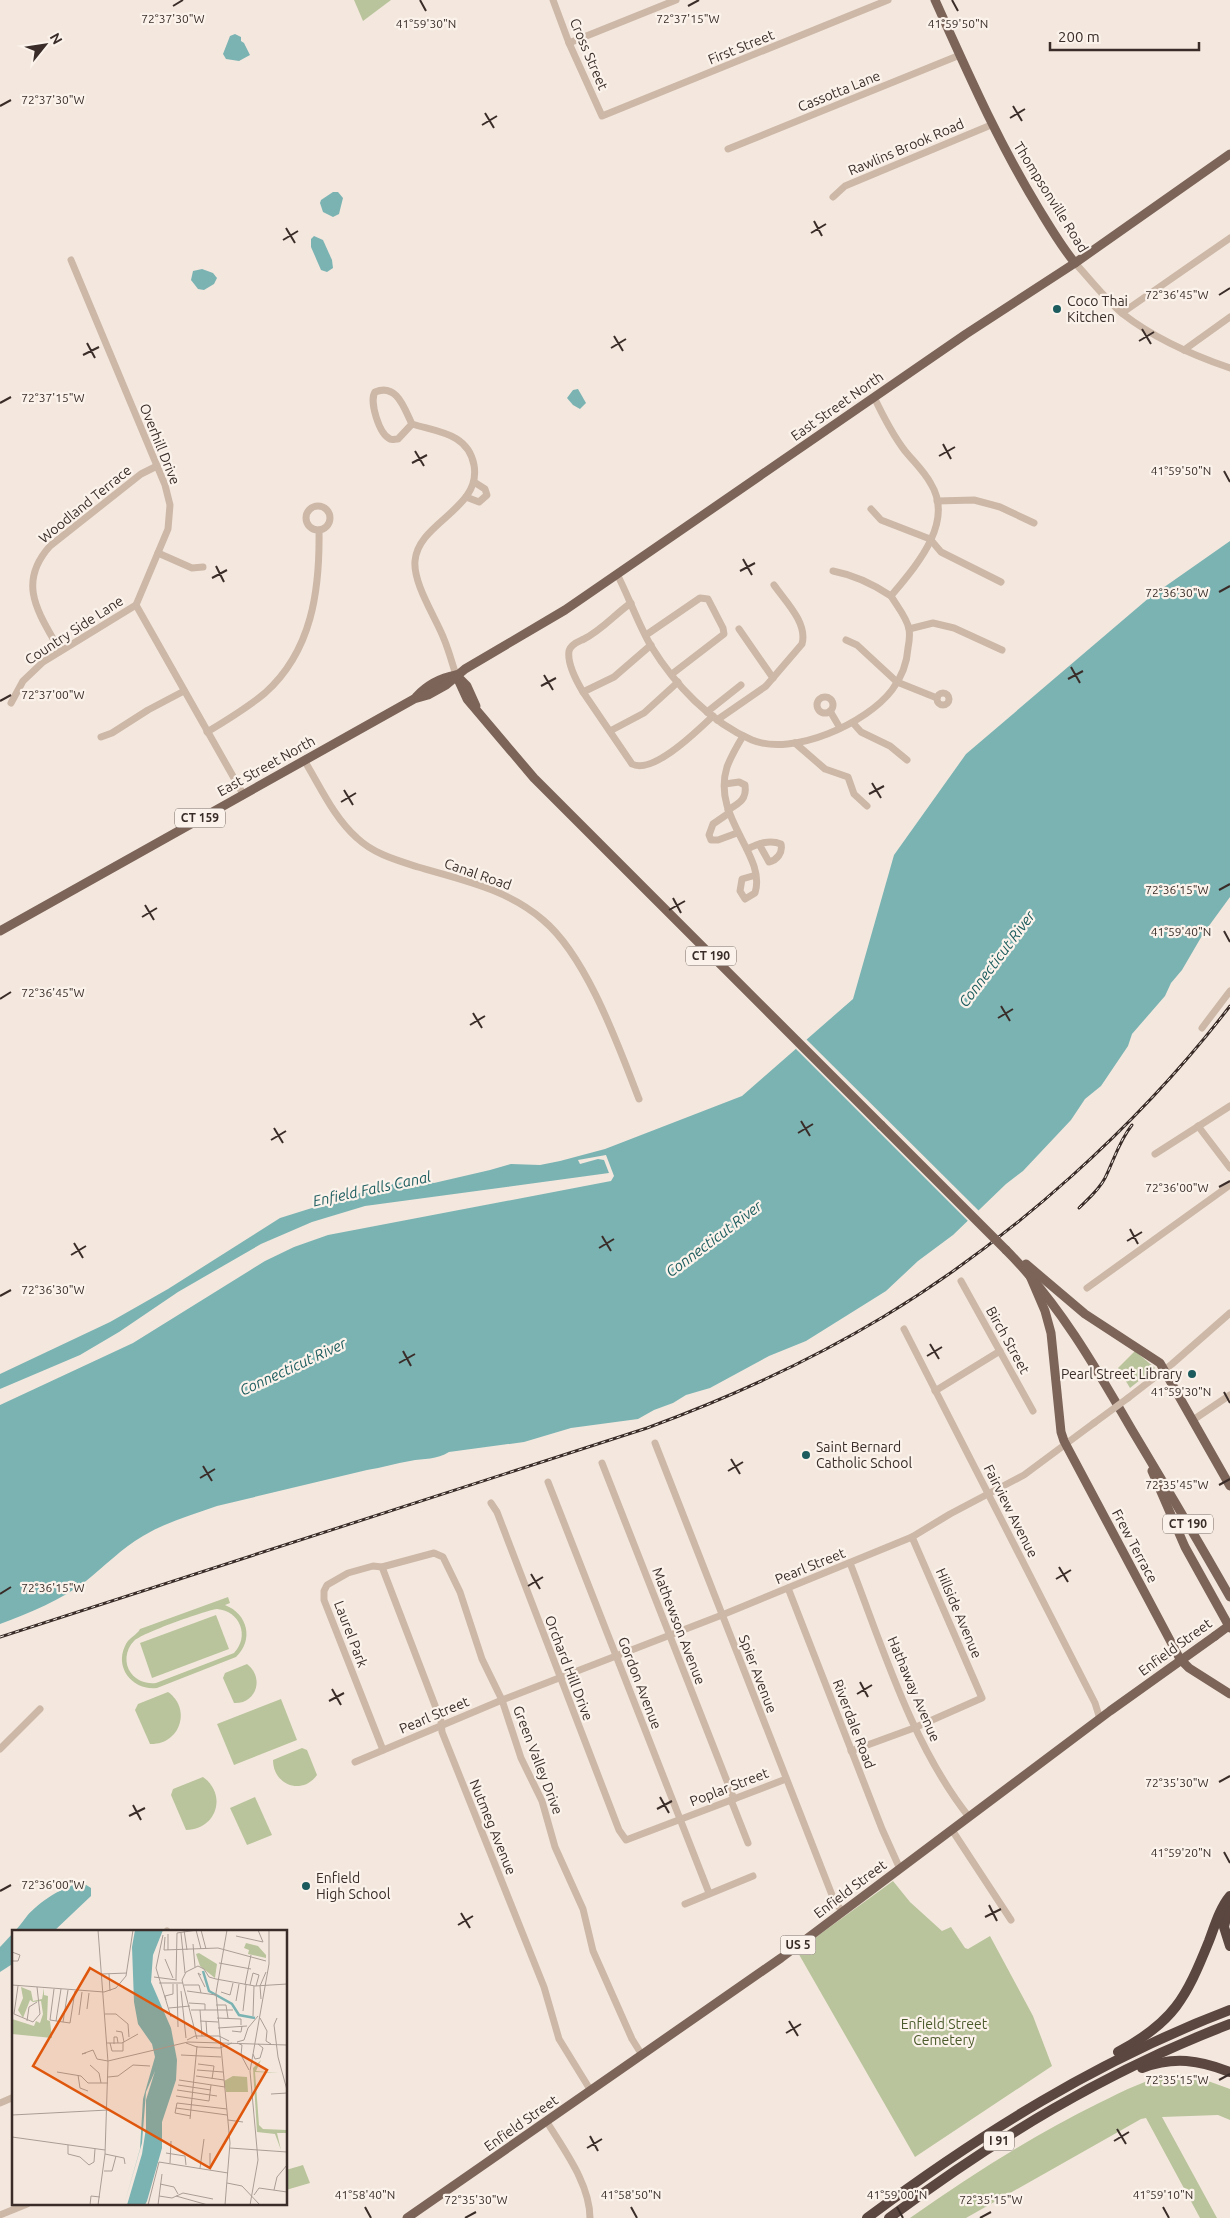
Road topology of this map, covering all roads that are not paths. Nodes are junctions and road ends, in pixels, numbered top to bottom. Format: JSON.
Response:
{"nodes":[{"id":1,"x":553,"y":0,"type":"edge"},
{"id":2,"x":676,"y":0,"type":"edge"},
{"id":3,"x":888,"y":0,"type":"edge"},
{"id":4,"x":935,"y":0,"type":"edge"},
{"id":5,"x":569,"y":43,"type":"junction"},
{"id":6,"x":960,"y":55,"type":"junction"},
{"id":7,"x":602,"y":116,"type":"joint"},
{"id":8,"x":992,"y":125,"type":"junction"},
{"id":9,"x":728,"y":149,"type":"dead end"},
{"id":10,"x":1230,"y":154,"type":"edge"},
{"id":11,"x":833,"y":197,"type":"dead end"},
{"id":12,"x":1230,"y":238,"type":"edge"},
{"id":13,"x":71,"y":260,"type":"dead end"},
{"id":14,"x":1075,"y":263,"type":"junction"},
{"id":15,"x":1122,"y":313,"type":"junction"},
{"id":16,"x":1230,"y":317,"type":"edge"},
{"id":17,"x":1184,"y":350,"type":"junction"},
{"id":18,"x":1230,"y":368,"type":"edge"},
{"id":19,"x":874,"y":397,"type":"junction"},
{"id":20,"x":412,"y":424,"type":"junction"},
{"id":21,"x":157,"y":466,"type":"junction"},
{"id":22,"x":474,"y":482,"type":"junction"},
{"id":23,"x":466,"y":498,"type":"junction"},
{"id":24,"x":937,"y":501,"type":"junction"},
{"id":25,"x":871,"y":509,"type":"dead end"},
{"id":26,"x":1034,"y":523,"type":"dead end"},
{"id":27,"x":319,"y":530,"type":"dead end"},
{"id":28,"x":930,"y":540,"type":"junction"},
{"id":29,"x":158,"y":553,"type":"junction"},
{"id":30,"x":203,"y":567,"type":"dead end"},
{"id":31,"x":833,"y":571,"type":"dead end"},
{"id":32,"x":617,"y":574,"type":"junction"},
{"id":33,"x":1001,"y":582,"type":"dead end"},
{"id":34,"x":774,"y":585,"type":"dead end"},
{"id":35,"x":891,"y":596,"type":"junction"},
{"id":36,"x":631,"y":603,"type":"junction"},
{"id":37,"x":136,"y":605,"type":"junction"},
{"id":38,"x":739,"y":629,"type":"dead end"},
{"id":39,"x":909,"y":629,"type":"junction"},
{"id":40,"x":646,"y":635,"type":"junction"},
{"id":41,"x":846,"y":640,"type":"dead end"},
{"id":42,"x":650,"y":645,"type":"junction"},
{"id":43,"x":1002,"y":650,"type":"dead end"},
{"id":44,"x":60,"y":651,"type":"junction"},
{"id":45,"x":672,"y":674,"type":"junction"},
{"id":46,"x":456,"y":675,"type":"junction"},
{"id":47,"x":773,"y":678,"type":"junction"},
{"id":48,"x":678,"y":682,"type":"junction"},
{"id":49,"x":897,"y":682,"type":"junction"},
{"id":50,"x":740,"y":685,"type":"dead end"},
{"id":51,"x":184,"y":691,"type":"junction"},
{"id":52,"x":583,"y":692,"type":"junction"},
{"id":53,"x":937,"y":698,"type":"dead end"},
{"id":54,"x":11,"y":703,"type":"dead end"},
{"id":55,"x":830,"y":711,"type":"dead end"},
{"id":56,"x":712,"y":716,"type":"junction"},
{"id":57,"x":853,"y":723,"type":"junction"},
{"id":58,"x":840,"y":728,"type":"junction"},
{"id":59,"x":610,"y":731,"type":"junction"},
{"id":60,"x":207,"y":732,"type":"junction"},
{"id":61,"x":743,"y":736,"type":"junction"},
{"id":62,"x":102,"y":737,"type":"dead end"},
{"id":63,"x":795,"y":743,"type":"junction"},
{"id":64,"x":304,"y":760,"type":"junction"},
{"id":65,"x":907,"y":760,"type":"dead end"},
{"id":66,"x":725,"y":784,"type":"junction"},
{"id":67,"x":243,"y":794,"type":"junction"},
{"id":68,"x":867,"y":806,"type":"dead end"},
{"id":69,"x":729,"y":811,"type":"junction"},
{"id":70,"x":737,"y":833,"type":"junction"},
{"id":71,"x":759,"y":844,"type":"dead end"},
{"id":72,"x":747,"y":849,"type":"junction"},
{"id":73,"x":756,"y":875,"type":"dead end"},
{"id":74,"x":0,"y":931,"type":"edge"},
{"id":75,"x":1230,"y":991,"type":"edge"},
{"id":76,"x":1202,"y":1028,"type":"dead end"},
{"id":77,"x":638,"y":1099,"type":"dead end"},
{"id":78,"x":1230,"y":1106,"type":"edge"},
{"id":79,"x":1198,"y":1126,"type":"junction"},
{"id":80,"x":1155,"y":1154,"type":"dead end"},
{"id":81,"x":1230,"y":1168,"type":"edge"},
{"id":82,"x":1230,"y":1185,"type":"edge"},
{"id":83,"x":1008,"y":1252,"type":"junction"},
{"id":84,"x":1030,"y":1276,"type":"junction"},
{"id":85,"x":961,"y":1281,"type":"dead end"},
{"id":86,"x":1087,"y":1288,"type":"dead end"},
{"id":87,"x":1230,"y":1313,"type":"edge"},
{"id":88,"x":904,"y":1329,"type":"dead end"},
{"id":89,"x":1000,"y":1352,"type":"junction"},
{"id":90,"x":1164,"y":1371,"type":"junction"},
{"id":91,"x":935,"y":1391,"type":"junction"},
{"id":92,"x":1230,"y":1395,"type":"edge"},
{"id":93,"x":1033,"y":1412,"type":"dead end"},
{"id":94,"x":1192,"y":1420,"type":"junction"},
{"id":95,"x":655,"y":1443,"type":"dead end"},
{"id":96,"x":1065,"y":1445,"type":"junction"},
{"id":97,"x":1145,"y":1452,"type":"junction"},
{"id":98,"x":602,"y":1463,"type":"dead end"},
{"id":99,"x":1227,"y":1472,"type":"edge"},
{"id":100,"x":548,"y":1482,"type":"dead end"},
{"id":101,"x":1230,"y":1486,"type":"edge"},
{"id":102,"x":988,"y":1494,"type":"junction"},
{"id":103,"x":491,"y":1503,"type":"dead end"},
{"id":104,"x":912,"y":1538,"type":"junction"},
{"id":105,"x":443,"y":1557,"type":"joint"},
{"id":106,"x":850,"y":1563,"type":"junction"},
{"id":107,"x":382,"y":1567,"type":"junction"},
{"id":108,"x":788,"y":1588,"type":"junction"},
{"id":109,"x":1230,"y":1597,"type":"edge"},
{"id":110,"x":722,"y":1615,"type":"junction"},
{"id":111,"x":1230,"y":1627,"type":"edge"},
{"id":112,"x":669,"y":1635,"type":"junction"},
{"id":113,"x":616,"y":1655,"type":"junction"},
{"id":114,"x":1181,"y":1661,"type":"junction"},
{"id":115,"x":559,"y":1677,"type":"junction"},
{"id":116,"x":1230,"y":1694,"type":"edge"},
{"id":117,"x":502,"y":1700,"type":"junction"},
{"id":118,"x":1095,"y":1703,"type":"junction"},
{"id":119,"x":40,"y":1709,"type":"dead end"},
{"id":120,"x":1109,"y":1712,"type":"junction"},
{"id":121,"x":1100,"y":1719,"type":"junction"},
{"id":122,"x":442,"y":1725,"type":"junction"},
{"id":123,"x":914,"y":1728,"type":"junction"},
{"id":124,"x":0,"y":1749,"type":"edge"},
{"id":125,"x":383,"y":1750,"type":"junction"},
{"id":126,"x":851,"y":1751,"type":"junction"},
{"id":127,"x":355,"y":1762,"type":"dead end"},
{"id":128,"x":786,"y":1779,"type":"junction"},
{"id":129,"x":732,"y":1800,"type":"junction"},
{"id":130,"x":969,"y":1817,"type":"junction"},
{"id":131,"x":680,"y":1819,"type":"junction"},
{"id":132,"x":952,"y":1830,"type":"junction"},
{"id":133,"x":626,"y":1840,"type":"joint"},
{"id":134,"x":748,"y":1843,"type":"dead end"},
{"id":135,"x":900,"y":1869,"type":"junction"},
{"id":136,"x":753,"y":1876,"type":"dead end"},
{"id":137,"x":710,"y":1893,"type":"junction"},
{"id":138,"x":1230,"y":1896,"type":"edge"},
{"id":139,"x":685,"y":1904,"type":"dead end"},
{"id":140,"x":1230,"y":1905,"type":"edge"},
{"id":141,"x":842,"y":1912,"type":"junction"},
{"id":142,"x":1011,"y":1920,"type":"dead end"},
{"id":143,"x":1230,"y":1946,"type":"edge"},
{"id":144,"x":1230,"y":2010,"type":"edge"},
{"id":145,"x":1230,"y":2024,"type":"edge"},
{"id":146,"x":642,"y":2055,"type":"junction"},
{"id":147,"x":1230,"y":2072,"type":"edge"},
{"id":148,"x":1115,"y":2075,"type":"junction"},
{"id":149,"x":1068,"y":2085,"type":"junction"},
{"id":150,"x":591,"y":2091,"type":"junction"},
{"id":151,"x":12,"y":2098,"type":"edge"},
{"id":152,"x":0,"y":2103,"type":"edge"},
{"id":153,"x":547,"y":2122,"type":"junction"},
{"id":154,"x":22,"y":2206,"type":"edge"},
{"id":155,"x":0,"y":2215,"type":"edge"},
{"id":156,"x":407,"y":2218,"type":"edge"},
{"id":157,"x":590,"y":2218,"type":"edge"},
{"id":158,"x":867,"y":2218,"type":"edge"},
{"id":159,"x":889,"y":2218,"type":"edge"}],
"edges":[{"from":1,"to":5,"type":"street","name":"Cross Street"},
{"from":2,"to":5,"type":"street"},
{"from":3,"to":7,"type":"street","name":"First Street"},
{"from":4,"to":6,"type":"main road","name":"Thompsonville Road"},
{"from":5,"to":7,"type":"street","name":"Cross Street"},
{"from":6,"to":8,"type":"main road","name":"Thompsonville Road"},
{"from":6,"to":9,"type":"street","name":"Cassotta Lane"},
{"from":8,"to":11,"type":"street","name":"Rawlins Brook Road"},
{"from":8,"to":14,"type":"main road","name":"Thompsonville Road"},
{"from":10,"to":14,"type":"main road","name":"East Street North","number":"CT 159"},
{"from":12,"to":15,"type":"street"},
{"from":13,"to":21,"type":"street","name":"Overhill Drive"},
{"from":14,"to":15,"type":"street","name":"Thompsonville Road"},
{"from":14,"to":19,"type":"main road","name":"East Street North","number":"CT 159"},
{"from":15,"to":17,"type":"street","name":"Thompsonville Road"},
{"from":16,"to":17,"type":"street"},
{"from":17,"to":18,"type":"street","name":"Thompsonville Road"},
{"from":19,"to":24,"type":"street"},
{"from":19,"to":32,"type":"main road","name":"East Street North","number":"CT 159"},
{"from":20,"to":20,"type":"street"},
{"from":20,"to":22,"type":"street"},
{"from":21,"to":29,"type":"street","name":"Overhill Drive"},
{"from":21,"to":44,"type":"street","name":"Woodland Terrace"},
{"from":22,"to":23,"type":"street"},
{"from":22,"to":23,"type":"street"},
{"from":23,"to":46,"type":"street"},
{"from":24,"to":26,"type":"street"},
{"from":24,"to":28,"type":"street"},
{"from":25,"to":28,"type":"street"},
{"from":27,"to":60,"type":"street"},
{"from":28,"to":33,"type":"street"},
{"from":28,"to":35,"type":"street"},
{"from":29,"to":30,"type":"street"},
{"from":29,"to":37,"type":"street","name":"Overhill Drive"},
{"from":31,"to":35,"type":"street"},
{"from":32,"to":36,"type":"street"},
{"from":32,"to":46,"type":"main road","name":"East Street North","number":"CT 159"},
{"from":34,"to":47,"type":"street"},
{"from":35,"to":39,"type":"street"},
{"from":36,"to":40,"type":"street"},
{"from":36,"to":52,"type":"street"},
{"from":37,"to":44,"type":"street","name":"Country Side Lane"},
{"from":37,"to":51,"type":"street"},
{"from":38,"to":47,"type":"street"},
{"from":39,"to":43,"type":"street"},
{"from":39,"to":49,"type":"street"},
{"from":40,"to":42,"type":"street"},
{"from":40,"to":45,"type":"street"},
{"from":41,"to":49,"type":"street"},
{"from":42,"to":45,"type":"street"},
{"from":42,"to":52,"type":"street"},
{"from":44,"to":54,"type":"street","name":"Country Side Lane"},
{"from":45,"to":48,"type":"street"},
{"from":46,"to":64,"type":"main road","name":"East Street North","number":"CT 159"},
{"from":46,"to":83,"type":"main road","number":"CT 190","bridge":true},
{"from":47,"to":56,"type":"street"},
{"from":48,"to":56,"type":"street"},
{"from":48,"to":59,"type":"street"},
{"from":49,"to":53,"type":"street"},
{"from":49,"to":57,"type":"street"},
{"from":50,"to":56,"type":"street"},
{"from":51,"to":60,"type":"street"},
{"from":51,"to":62,"type":"street"},
{"from":52,"to":59,"type":"street"},
{"from":55,"to":58,"type":"street"},
{"from":56,"to":59,"type":"street"},
{"from":56,"to":61,"type":"street"},
{"from":57,"to":58,"type":"street"},
{"from":57,"to":65,"type":"street"},
{"from":58,"to":63,"type":"street"},
{"from":60,"to":67,"type":"street"},
{"from":61,"to":63,"type":"street"},
{"from":61,"to":66,"type":"street"},
{"from":63,"to":68,"type":"street"},
{"from":64,"to":67,"type":"main road","name":"East Street North","number":"CT 159"},
{"from":64,"to":77,"type":"street","name":"Canal Road"},
{"from":66,"to":69,"type":"street"},
{"from":66,"to":69,"type":"street"},
{"from":67,"to":74,"type":"main road","name":"East Street North","number":"CT 159"},
{"from":69,"to":70,"type":"street"},
{"from":69,"to":70,"type":"street"},
{"from":70,"to":72,"type":"street"},
{"from":71,"to":72,"type":"street"},
{"from":72,"to":73,"type":"street"},
{"from":75,"to":76,"type":"street"},
{"from":78,"to":79,"type":"street"},
{"from":79,"to":80,"type":"street"},
{"from":79,"to":81,"type":"street"},
{"from":82,"to":86,"type":"street"},
{"from":83,"to":84,"type":"main road","number":"CT 190"},
{"from":83,"to":90,"type":"main road"},
{"from":84,"to":96,"type":"main road","name":"Frew Terrace"},
{"from":84,"to":97,"type":"main road","number":"CT 190"},
{"from":85,"to":89,"type":"street","name":"Birch Street"},
{"from":87,"to":90,"type":"street","name":"Pearl Street"},
{"from":88,"to":91,"type":"street","name":"Fairview Avenue"},
{"from":89,"to":91,"type":"street"},
{"from":89,"to":93,"type":"street","name":"Birch Street"},
{"from":90,"to":94,"type":"main road"},
{"from":90,"to":96,"type":"street","name":"Pearl Street","bridge":true},
{"from":91,"to":102,"type":"street","name":"Fairview Avenue"},
{"from":92,"to":94,"type":"street"},
{"from":94,"to":99,"type":"main road"},
{"from":95,"to":110,"type":"street","name":"Spier Avenue"},
{"from":96,"to":102,"type":"street","name":"Pearl Street"},
{"from":96,"to":114,"type":"main road","name":"Frew Terrace"},
{"from":97,"to":109,"type":"main road","number":"CT 190"},
{"from":97,"to":111,"type":"main road","number":"CT 190"},
{"from":98,"to":112,"type":"street","name":"Mathewson Avenue"},
{"from":99,"to":101,"type":"main road"},
{"from":100,"to":113,"type":"street","name":"Gordon Avenue"},
{"from":102,"to":104,"type":"street","name":"Pearl Street"},
{"from":102,"to":118,"type":"street","name":"Fairview Avenue"},
{"from":103,"to":115,"type":"street","name":"Orchard Hill Drive"},
{"from":104,"to":106,"type":"street","name":"Pearl Street"},
{"from":104,"to":123,"type":"street","name":"Hillside Avenue"},
{"from":105,"to":107,"type":"street","name":"Laurel Park"},
{"from":105,"to":117,"type":"street","name":"Green Valley Drive"},
{"from":106,"to":108,"type":"street","name":"Pearl Street"},
{"from":106,"to":123,"type":"street","name":"Hathaway Avenue"},
{"from":107,"to":122,"type":"street","name":"Nutmeg Avenue"},
{"from":107,"to":125,"type":"street","name":"Laurel Park"},
{"from":108,"to":110,"type":"street","name":"Pearl Street"},
{"from":108,"to":126,"type":"street","name":"Riverdale Road"},
{"from":110,"to":112,"type":"street","name":"Pearl Street"},
{"from":110,"to":128,"type":"street","name":"Spier Avenue"},
{"from":111,"to":114,"type":"main road","name":"Enfield Street","number":"US 5","bridge":true},
{"from":112,"to":113,"type":"street","name":"Pearl Street"},
{"from":112,"to":129,"type":"street","name":"Mathewson Avenue"},
{"from":113,"to":115,"type":"street","name":"Pearl Street"},
{"from":113,"to":131,"type":"street","name":"Gordon Avenue"},
{"from":114,"to":116,"type":"main road"},
{"from":114,"to":120,"type":"main road","name":"Enfield Street","number":"US 5"},
{"from":115,"to":117,"type":"street","name":"Pearl Street"},
{"from":115,"to":133,"type":"street","name":"Orchard Hill Drive"},
{"from":117,"to":122,"type":"street","name":"Pearl Street"},
{"from":117,"to":146,"type":"street","name":"Green Valley Drive"},
{"from":118,"to":120,"type":"street"},
{"from":118,"to":121,"type":"street","name":"Fairview Avenue"},
{"from":119,"to":124,"type":"street"},
{"from":120,"to":121,"type":"main road","name":"Enfield Street","number":"US 5"},
{"from":121,"to":130,"type":"main road","name":"Enfield Street","number":"US 5"},
{"from":122,"to":125,"type":"street","name":"Pearl Street"},
{"from":122,"to":150,"type":"street","name":"Nutmeg Avenue"},
{"from":123,"to":126,"type":"street"},
{"from":123,"to":130,"type":"street","name":"Hathaway Avenue"},
{"from":125,"to":127,"type":"street","name":"Pearl Street"},
{"from":126,"to":135,"type":"street","name":"Riverdale Road"},
{"from":128,"to":129,"type":"street","name":"Poplar Street"},
{"from":128,"to":141,"type":"street","name":"Spier Avenue"},
{"from":129,"to":131,"type":"street","name":"Poplar Street"},
{"from":129,"to":134,"type":"street","name":"Mathewson Avenue"},
{"from":130,"to":132,"type":"main road","name":"Enfield Street","number":"US 5"},
{"from":131,"to":133,"type":"street","name":"Poplar Street"},
{"from":131,"to":137,"type":"street","name":"Gordon Avenue"},
{"from":132,"to":135,"type":"main road","name":"Enfield Street","number":"US 5"},
{"from":132,"to":142,"type":"street"},
{"from":135,"to":141,"type":"main road","name":"Enfield Street","number":"US 5"},
{"from":136,"to":137,"type":"street"},
{"from":137,"to":139,"type":"street"},
{"from":138,"to":149,"type":"highway"},
{"from":140,"to":143,"type":"highway"},
{"from":141,"to":146,"type":"main road","name":"Enfield Street","number":"US 5"},
{"from":144,"to":149,"type":"highway","number":"I 91"},
{"from":145,"to":148,"type":"highway","number":"I 91"},
{"from":146,"to":150,"type":"main road","name":"Enfield Street","number":"US 5"},
{"from":147,"to":148,"type":"highway"},
{"from":148,"to":159,"type":"highway","number":"I 91"},
{"from":149,"to":158,"type":"highway","number":"I 91"},
{"from":150,"to":153,"type":"main road","name":"Enfield Street","number":"US 5"},
{"from":151,"to":152,"type":"street"},
{"from":153,"to":156,"type":"main road","name":"Enfield Street","number":"US 5"},
{"from":153,"to":157,"type":"street"},
{"from":154,"to":155,"type":"street"}]}
